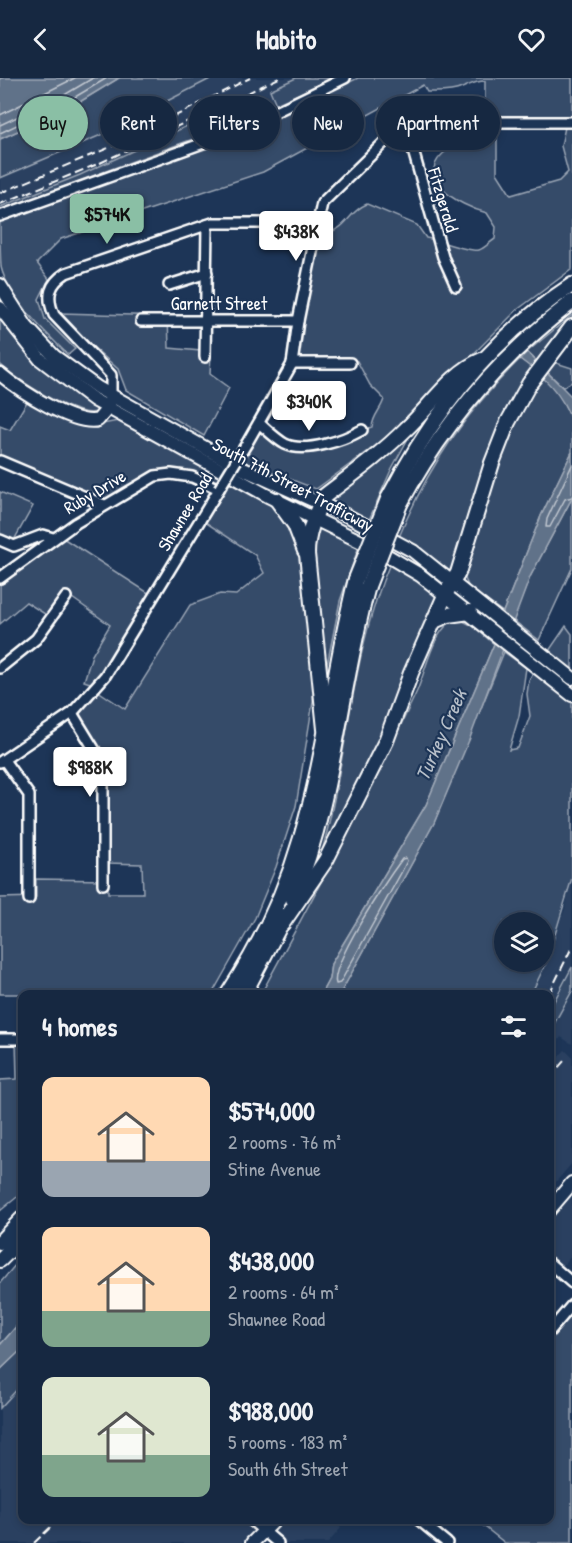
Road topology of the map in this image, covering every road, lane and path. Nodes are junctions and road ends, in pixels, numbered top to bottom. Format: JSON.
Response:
{"nodes":[{"id":1,"x":345,"y":78,"type":"edge"},
{"id":2,"x":500,"y":122,"type":"edge"},
{"id":3,"x":572,"y":122,"type":"edge"},
{"id":4,"x":376,"y":149,"type":"edge"},
{"id":5,"x":413,"y":150,"type":"edge"},
{"id":6,"x":0,"y":216,"type":"edge"},
{"id":7,"x":317,"y":223,"type":"junction"},
{"id":8,"x":207,"y":225,"type":"junction"},
{"id":9,"x":207,"y":273,"type":"junction"},
{"id":10,"x":0,"y":285,"type":"edge"},
{"id":11,"x":169,"y":285,"type":"dead end"},
{"id":12,"x":456,"y":286,"type":"dead end"},
{"id":13,"x":570,"y":292,"type":"edge"},
{"id":14,"x":0,"y":308,"type":"edge"},
{"id":15,"x":141,"y":321,"type":"dead end"},
{"id":16,"x":206,"y":321,"type":"junction"},
{"id":17,"x":298,"y":321,"type":"junction"},
{"id":18,"x":569,"y":330,"type":"edge"},
{"id":19,"x":205,"y":357,"type":"dead end"},
{"id":20,"x":292,"y":363,"type":"junction"},
{"id":21,"x":350,"y":363,"type":"dead end"},
{"id":22,"x":477,"y":364,"type":"junction"},
{"id":23,"x":0,"y":374,"type":"edge"},
{"id":24,"x":110,"y":402,"type":"junction"},
{"id":25,"x":259,"y":423,"type":"junction"},
{"id":26,"x":362,"y":430,"type":"dead end"},
{"id":27,"x":0,"y":461,"type":"edge"},
{"id":28,"x":219,"y":489,"type":"junction"},
{"id":29,"x":277,"y":500,"type":"junction"},
{"id":30,"x":394,"y":502,"type":"junction"},
{"id":31,"x":320,"y":503,"type":"junction"},
{"id":32,"x":104,"y":505,"type":"junction"},
{"id":33,"x":315,"y":519,"type":"junction"},
{"id":34,"x":53,"y":538,"type":"junction"},
{"id":35,"x":0,"y":540,"type":"edge"},
{"id":36,"x":307,"y":554,"type":"junction"},
{"id":37,"x":0,"y":578,"type":"edge"},
{"id":38,"x":362,"y":583,"type":"junction"},
{"id":39,"x":450,"y":587,"type":"junction"},
{"id":40,"x":66,"y":597,"type":"dead end"},
{"id":41,"x":475,"y":611,"type":"junction"},
{"id":42,"x":434,"y":621,"type":"junction"},
{"id":43,"x":0,"y":668,"type":"edge"},
{"id":44,"x":572,"y":678,"type":"edge"},
{"id":45,"x":572,"y":695,"type":"edge"},
{"id":46,"x":72,"y":713,"type":"junction"},
{"id":47,"x":325,"y":729,"type":"junction"},
{"id":48,"x":2,"y":761,"type":"edge"},
{"id":49,"x":103,"y":884,"type":"dead end"},
{"id":50,"x":29,"y":899,"type":"dead end"},
{"id":51,"x":282,"y":924,"type":"junction"},
{"id":52,"x":230,"y":990,"type":"edge"},
{"id":53,"x":246,"y":990,"type":"edge"},
{"id":54,"x":0,"y":1038,"type":"edge"},
{"id":55,"x":18,"y":1039,"type":"edge"},
{"id":56,"x":572,"y":1183,"type":"edge"},
{"id":57,"x":554,"y":1204,"type":"edge"},
{"id":58,"x":18,"y":1223,"type":"edge"},
{"id":59,"x":18,"y":1226,"type":"edge"},
{"id":60,"x":0,"y":1235,"type":"edge"},
{"id":61,"x":18,"y":1241,"type":"edge"},
{"id":62,"x":3,"y":1251,"type":"edge"},
{"id":63,"x":0,"y":1266,"type":"edge"},
{"id":64,"x":554,"y":1267,"type":"edge"},
{"id":65,"x":572,"y":1283,"type":"edge"},
{"id":66,"x":572,"y":1305,"type":"edge"},
{"id":67,"x":554,"y":1326,"type":"edge"},
{"id":68,"x":256,"y":1524,"type":"edge"},
{"id":69,"x":271,"y":1524,"type":"edge"},
{"id":70,"x":423,"y":1524,"type":"edge"},
{"id":71,"x":264,"y":1531,"type":"junction"},
{"id":72,"x":443,"y":1542,"type":"edge"},
{"id":73,"x":252,"y":1543,"type":"edge"},
{"id":74,"x":278,"y":1543,"type":"edge"}],
"edges":[{"from":1,"to":6,"type":"street"},
{"from":2,"to":3,"type":"street"},
{"from":4,"to":7,"type":"street","name":"Shawnee Road"},
{"from":5,"to":12,"type":"street","name":"Fitzgerald"},
{"from":7,"to":8,"type":"street"},
{"from":7,"to":17,"type":"street","name":"Shawnee Road"},
{"from":8,"to":9,"type":"street"},
{"from":8,"to":24,"type":"street"},
{"from":9,"to":11,"type":"street"},
{"from":9,"to":16,"type":"street"},
{"from":10,"to":24,"type":"main road","name":"South 7th Street Trafficway"},
{"from":13,"to":22,"type":"highway"},
{"from":13,"to":30,"type":"highway"},
{"from":14,"to":24,"type":"main road","name":"South 7th Street Trafficway"},
{"from":15,"to":16,"type":"street","name":"Garnett Street"},
{"from":16,"to":17,"type":"street","name":"Garnett Street"},
{"from":16,"to":19,"type":"street"},
{"from":17,"to":20,"type":"street","name":"Shawnee Road"},
{"from":18,"to":39,"type":"highway"},
{"from":20,"to":21,"type":"street"},
{"from":20,"to":25,"type":"street","name":"Shawnee Road"},
{"from":22,"to":30,"type":"highway"},
{"from":22,"to":31,"type":"highway"},
{"from":23,"to":24,"type":"main road"},
{"from":24,"to":29,"type":"main road","name":"South 7th Street Trafficway"},
{"from":24,"to":31,"type":"main road","name":"South 7th Street Trafficway"},
{"from":25,"to":26,"type":"street"},
{"from":25,"to":28,"type":"street","name":"Shawnee Road","bridge":true},
{"from":27,"to":32,"type":"street"},
{"from":28,"to":32,"type":"street","name":"Ruby Drive"},
{"from":28,"to":46,"type":"street","name":"Shawnee Road"},
{"from":29,"to":33,"type":"main road","name":"South 7th Street Trafficway"},
{"from":29,"to":36,"type":"highway"},
{"from":30,"to":38,"type":"highway","bridge":true},
{"from":31,"to":33,"type":"highway"},
{"from":31,"to":39,"type":"main road","name":"South 7th Street Trafficway"},
{"from":32,"to":34,"type":"street","name":"Ruby Drive"},
{"from":33,"to":36,"type":"highway"},
{"from":33,"to":39,"type":"main road","name":"South 7th Street Trafficway"},
{"from":34,"to":35,"type":"street"},
{"from":34,"to":37,"type":"street","name":"Ruby Drive"},
{"from":36,"to":47,"type":"highway"},
{"from":38,"to":47,"type":"highway"},
{"from":38,"to":51,"type":"highway"},
{"from":39,"to":41,"type":"main road","name":"South 7th Street Trafficway"},
{"from":39,"to":42,"type":"highway"},
{"from":40,"to":43,"type":"street"},
{"from":41,"to":42,"type":"highway"},
{"from":41,"to":44,"type":"main road","name":"South 7th Street Trafficway"},
{"from":41,"to":45,"type":"main road","name":"South 7th Street Trafficway"},
{"from":42,"to":51,"type":"highway"},
{"from":46,"to":48,"type":"street","name":"Shawnee Road"},
{"from":46,"to":49,"type":"street"},
{"from":47,"to":52,"type":"highway"},
{"from":48,"to":50,"type":"street"},
{"from":51,"to":53,"type":"highway"},
{"from":54,"to":55,"type":"street"},
{"from":56,"to":57,"type":"main road"},
{"from":58,"to":60,"type":"highway"},
{"from":59,"to":62,"type":"highway"},
{"from":61,"to":62,"type":"highway"},
{"from":62,"to":63,"type":"highway"},
{"from":64,"to":65,"type":"street"},
{"from":66,"to":67,"type":"street"},
{"from":68,"to":71,"type":"street"},
{"from":69,"to":71,"type":"main road"},
{"from":70,"to":72,"type":"street"},
{"from":71,"to":73,"type":"main road"},
{"from":71,"to":74,"type":"street"}]}
